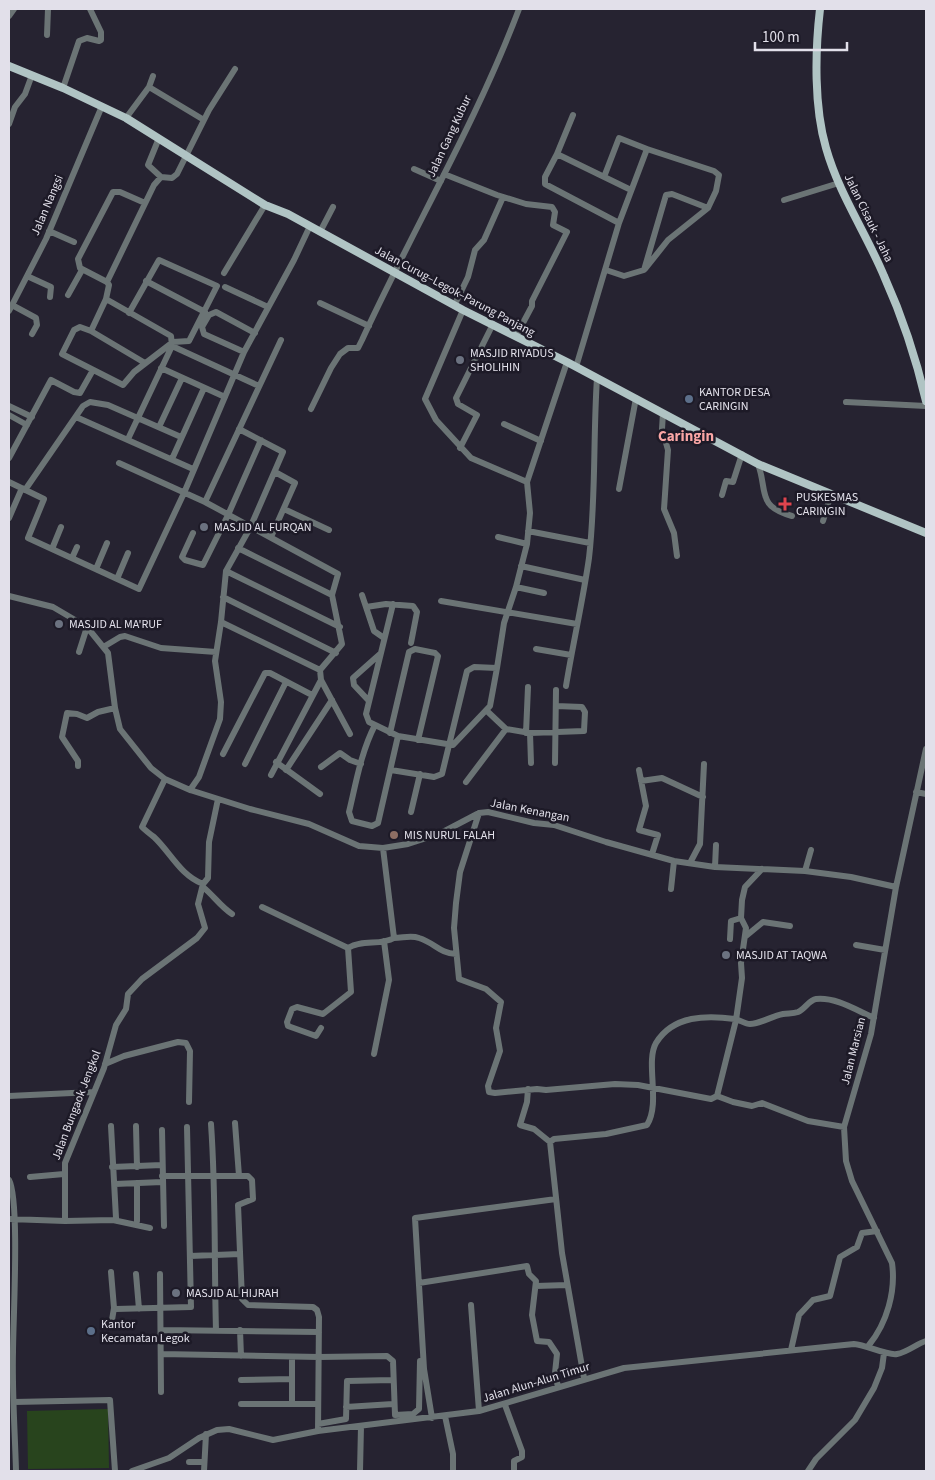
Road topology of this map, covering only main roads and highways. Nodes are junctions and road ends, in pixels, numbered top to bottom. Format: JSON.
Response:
{"nodes":[{"id":1,"x":820,"y":9,"type":"edge"},
{"id":2,"x":9,"y":66,"type":"edge"},
{"id":3,"x":926,"y":402,"type":"edge"},
{"id":4,"x":926,"y":533,"type":"edge"}],
"edges":[{"from":1,"to":3,"type":"main road","name":"Jalan Cisauk - Jaha"},
{"from":2,"to":4,"type":"main road","name":"Jalan Curug–Legok–Parung Panjang"}]}
